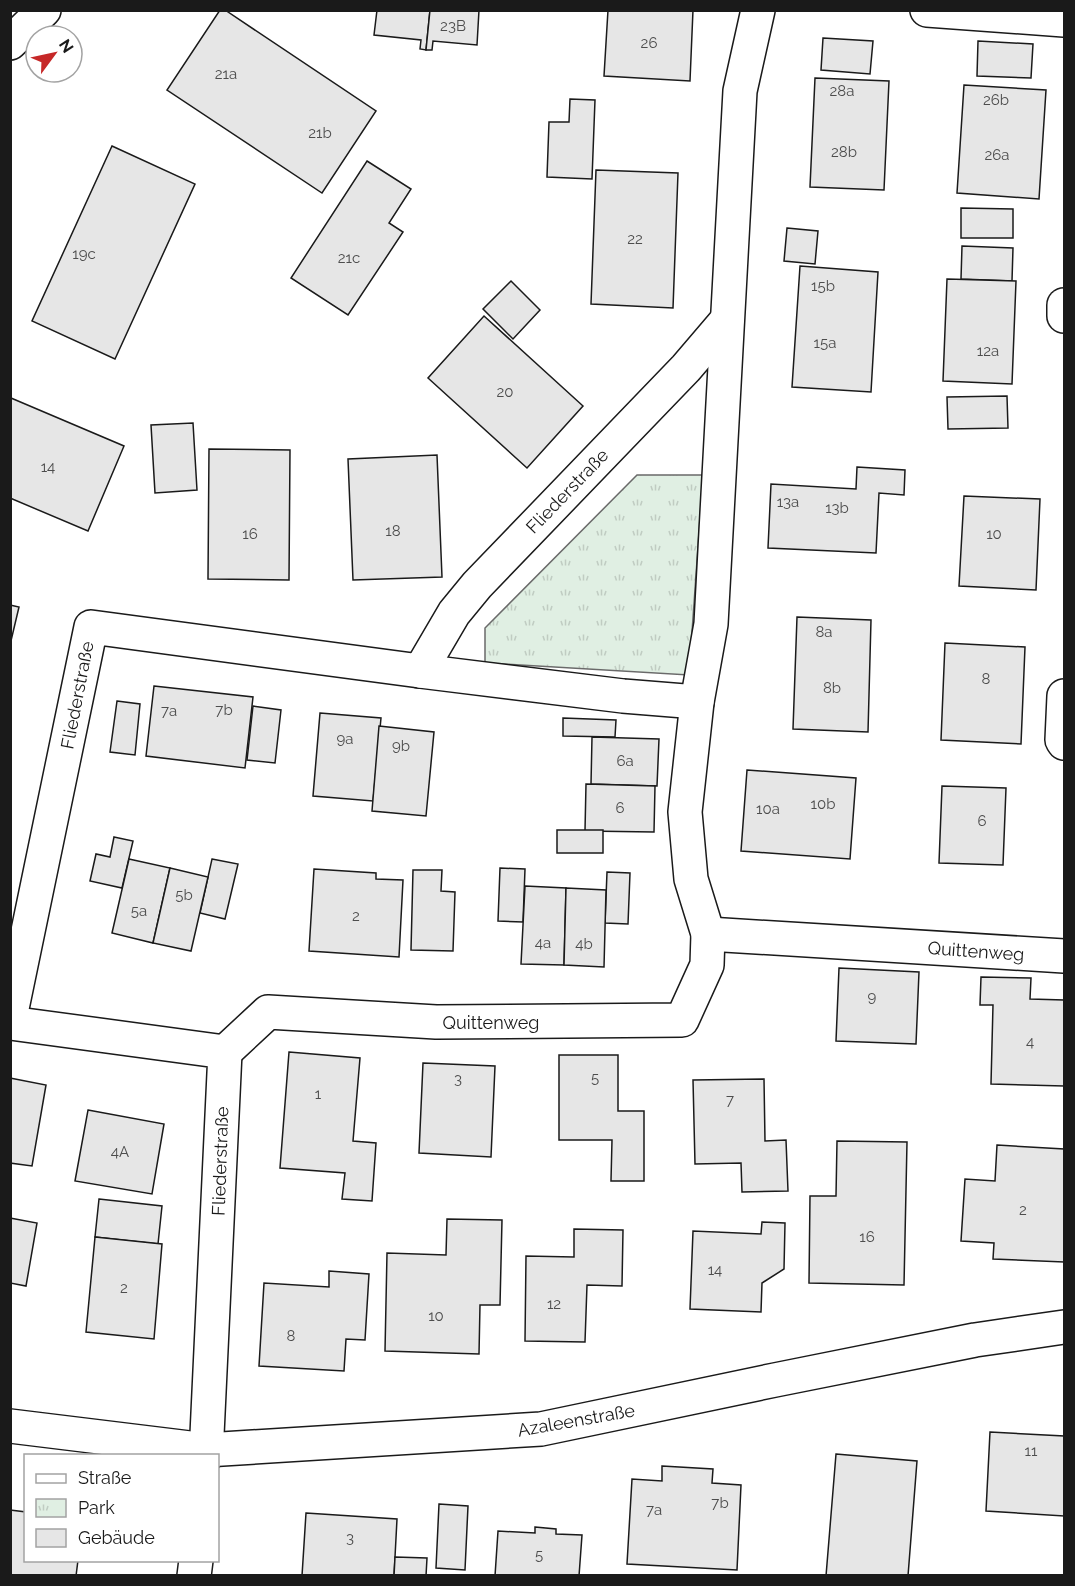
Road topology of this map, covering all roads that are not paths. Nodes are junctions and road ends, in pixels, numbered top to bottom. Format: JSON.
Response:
{"nodes":[{"id":1,"x":44,"y":10,"type":"edge"},
{"id":2,"x":758,"y":10,"type":"edge"},
{"id":3,"x":927,"y":10,"type":"edge"},
{"id":4,"x":1065,"y":20,"type":"edge"},
{"id":5,"x":10,"y":43,"type":"edge"},
{"id":6,"x":1065,"y":305,"type":"edge"},
{"id":7,"x":1065,"y":316,"type":"edge"},
{"id":8,"x":727,"y":321,"type":"junction"},
{"id":9,"x":420,"y":671,"type":"junction"},
{"id":10,"x":1065,"y":696,"type":"edge"},
{"id":11,"x":697,"y":702,"type":"junction"},
{"id":12,"x":1065,"y":743,"type":"edge"},
{"id":13,"x":708,"y":934,"type":"junction"},
{"id":14,"x":1065,"y":956,"type":"edge"},
{"id":15,"x":10,"y":1018,"type":"edge"},
{"id":16,"x":10,"y":1023,"type":"edge"},
{"id":17,"x":225,"y":1052,"type":"junction"},
{"id":18,"x":1065,"y":1327,"type":"edge"},
{"id":19,"x":10,"y":1426,"type":"edge"},
{"id":20,"x":206,"y":1453,"type":"edge"}],
"edges":[{"from":1,"to":5,"type":"street"},
{"from":2,"to":8,"type":"street"},
{"from":3,"to":4,"type":"street"},
{"from":6,"to":7,"type":"street"},
{"from":8,"to":9,"type":"street","name":"Fliederstraße"},
{"from":8,"to":11,"type":"street","name":"Quittenweg"},
{"from":9,"to":11,"type":"street","name":"Fliederstraße"},
{"from":9,"to":15,"type":"street","name":"Fliederstraße"},
{"from":10,"to":12,"type":"street"},
{"from":11,"to":13,"type":"street","name":"Quittenweg"},
{"from":13,"to":14,"type":"street","name":"Quittenweg"},
{"from":13,"to":17,"type":"street","name":"Quittenweg"},
{"from":16,"to":17,"type":"street"},
{"from":17,"to":20,"type":"street","name":"Fliederstraße"},
{"from":18,"to":20,"type":"street","name":"Azaleenstraße"},
{"from":19,"to":20,"type":"street","name":"Azaleenstraße"}]}
